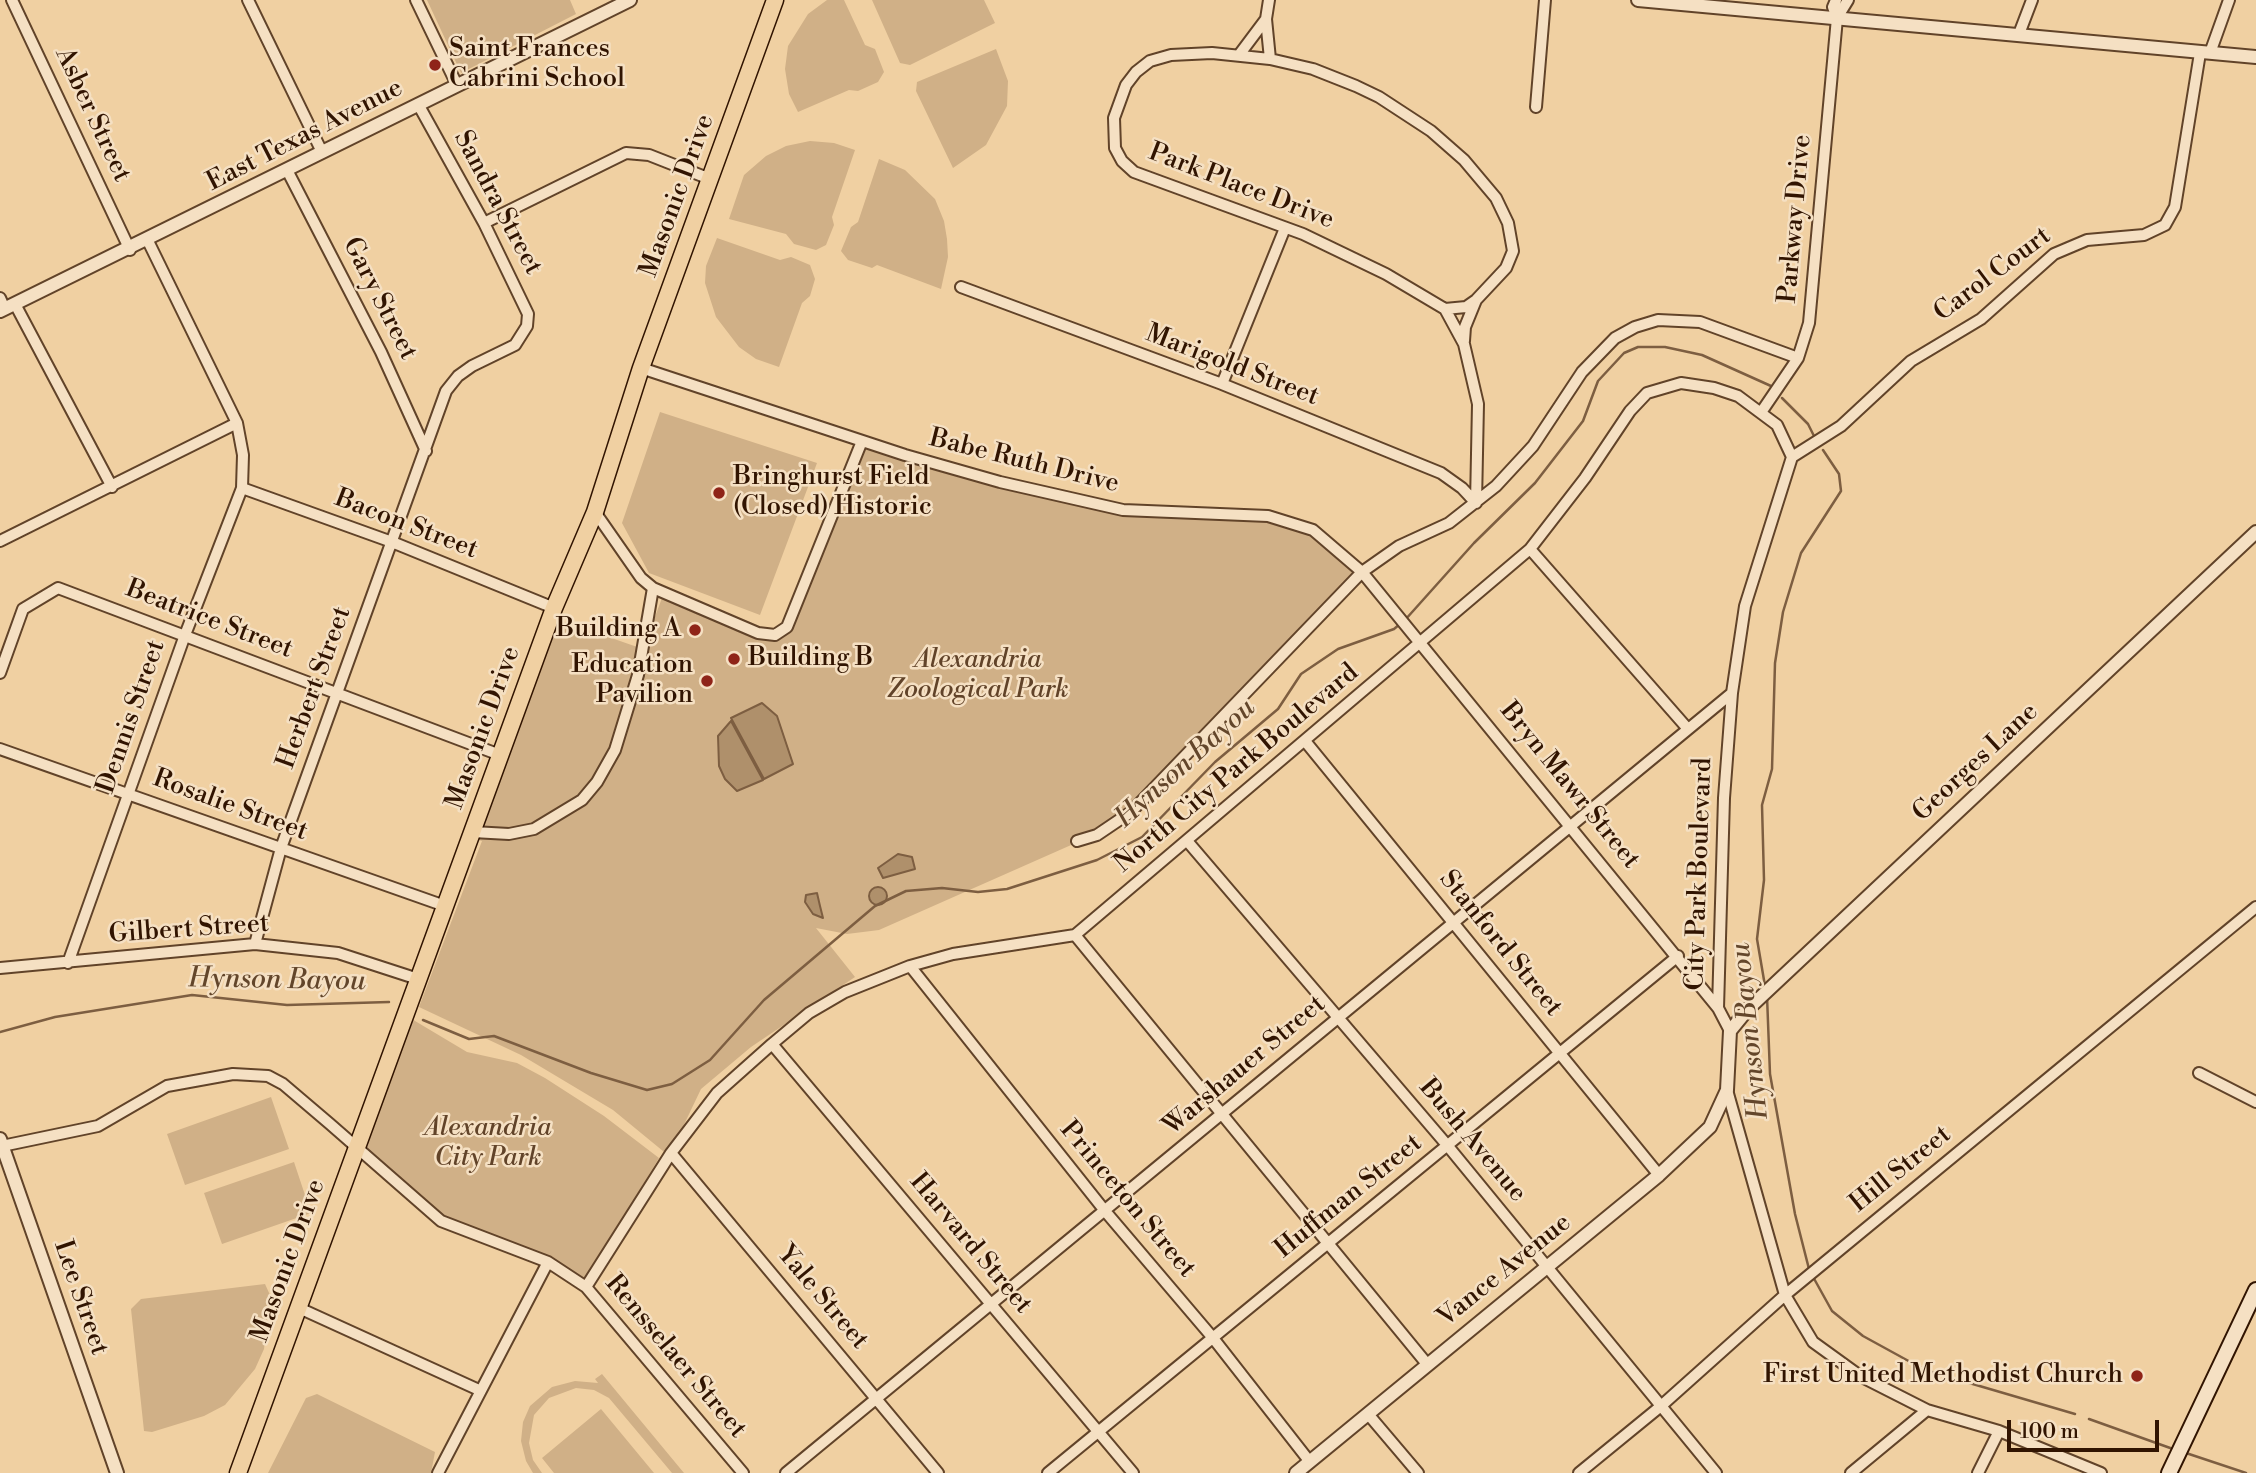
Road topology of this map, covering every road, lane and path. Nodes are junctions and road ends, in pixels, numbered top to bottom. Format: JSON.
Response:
{"nodes":[{"id":1,"x":12,"y":0,"type":"edge"},
{"id":2,"x":248,"y":0,"type":"edge"},
{"id":3,"x":416,"y":0,"type":"edge"},
{"id":4,"x":630,"y":0,"type":"edge"},
{"id":5,"x":1269,"y":0,"type":"edge"},
{"id":6,"x":1545,"y":0,"type":"edge"},
{"id":7,"x":1645,"y":0,"type":"edge"},
{"id":8,"x":1836,"y":0,"type":"edge"},
{"id":9,"x":1848,"y":0,"type":"edge"},
{"id":10,"x":2032,"y":0,"type":"edge"},
{"id":11,"x":2229,"y":0,"type":"edge"},
{"id":12,"x":774,"y":1,"type":"edge"},
{"id":13,"x":1838,"y":18,"type":"junction"},
{"id":14,"x":1266,"y":19,"type":"junction"},
{"id":15,"x":2019,"y":34,"type":"junction"},
{"id":16,"x":2205,"y":53,"type":"junction"},
{"id":17,"x":1239,"y":55,"type":"junction"},
{"id":18,"x":2256,"y":57,"type":"edge"},
{"id":19,"x":1270,"y":59,"type":"junction"},
{"id":20,"x":457,"y":85,"type":"junction"},
{"id":21,"x":418,"y":104,"type":"junction"},
{"id":22,"x":1536,"y":107,"type":"dead end"},
{"id":23,"x":323,"y":152,"type":"junction"},
{"id":24,"x":287,"y":170,"type":"junction"},
{"id":25,"x":710,"y":179,"type":"junction"},
{"id":26,"x":484,"y":223,"type":"junction"},
{"id":27,"x":1285,"y":228,"type":"junction"},
{"id":28,"x":148,"y":241,"type":"junction"},
{"id":29,"x":130,"y":250,"type":"junction"},
{"id":30,"x":961,"y":287,"type":"dead end"},
{"id":31,"x":1476,"y":300,"type":"junction"},
{"id":32,"x":5,"y":306,"type":"edge"},
{"id":33,"x":1445,"y":309,"type":"junction"},
{"id":34,"x":527,"y":326,"type":"joint"},
{"id":35,"x":1464,"y":344,"type":"junction"},
{"id":36,"x":1798,"y":358,"type":"junction"},
{"id":37,"x":641,"y":369,"type":"junction"},
{"id":38,"x":1222,"y":384,"type":"junction"},
{"id":39,"x":1762,"y":411,"type":"junction"},
{"id":40,"x":237,"y":423,"type":"junction"},
{"id":41,"x":862,"y":441,"type":"junction"},
{"id":42,"x":426,"y":451,"type":"junction"},
{"id":43,"x":1792,"y":457,"type":"junction"},
{"id":44,"x":112,"y":487,"type":"junction"},
{"id":45,"x":242,"y":488,"type":"junction"},
{"id":46,"x":1476,"y":503,"type":"junction"},
{"id":47,"x":595,"y":512,"type":"junction"},
{"id":48,"x":2256,"y":532,"type":"edge"},
{"id":49,"x":0,"y":541,"type":"edge"},
{"id":50,"x":392,"y":542,"type":"junction"},
{"id":51,"x":1530,"y":549,"type":"junction"},
{"id":52,"x":1362,"y":572,"type":"junction"},
{"id":53,"x":653,"y":588,"type":"junction"},
{"id":54,"x":1380,"y":597,"type":"joint"},
{"id":55,"x":554,"y":608,"type":"junction"},
{"id":56,"x":185,"y":635,"type":"junction"},
{"id":57,"x":1421,"y":643,"type":"junction"},
{"id":58,"x":0,"y":673,"type":"edge"},
{"id":59,"x":338,"y":693,"type":"junction"},
{"id":60,"x":1732,"y":693,"type":"junction"},
{"id":61,"x":1688,"y":729,"type":"junction"},
{"id":62,"x":1305,"y":741,"type":"junction"},
{"id":63,"x":0,"y":749,"type":"edge"},
{"id":64,"x":500,"y":755,"type":"junction"},
{"id":65,"x":130,"y":794,"type":"junction"},
{"id":66,"x":1572,"y":825,"type":"junction"},
{"id":67,"x":473,"y":832,"type":"junction"},
{"id":68,"x":1077,"y":841,"type":"dead end"},
{"id":69,"x":1188,"y":842,"type":"junction"},
{"id":70,"x":281,"y":848,"type":"junction"},
{"id":71,"x":445,"y":906,"type":"junction"},
{"id":72,"x":2256,"y":907,"type":"edge"},
{"id":73,"x":1453,"y":923,"type":"junction"},
{"id":74,"x":1075,"y":934,"type":"junction"},
{"id":75,"x":255,"y":944,"type":"junction"},
{"id":76,"x":1678,"y":956,"type":"junction"},
{"id":77,"x":68,"y":962,"type":"junction"},
{"id":78,"x":909,"y":967,"type":"junction"},
{"id":79,"x":0,"y":968,"type":"edge"},
{"id":80,"x":418,"y":979,"type":"junction"},
{"id":81,"x":1718,"y":1008,"type":"junction"},
{"id":82,"x":1339,"y":1017,"type":"junction"},
{"id":83,"x":1730,"y":1031,"type":"junction"},
{"id":84,"x":772,"y":1044,"type":"junction"},
{"id":85,"x":1560,"y":1053,"type":"junction"},
{"id":86,"x":2199,"y":1073,"type":"dead end"},
{"id":87,"x":1727,"y":1090,"type":"junction"},
{"id":88,"x":2256,"y":1102,"type":"edge"},
{"id":89,"x":1222,"y":1114,"type":"junction"},
{"id":90,"x":1,"y":1142,"type":"edge"},
{"id":91,"x":1447,"y":1145,"type":"junction"},
{"id":92,"x":356,"y":1147,"type":"junction"},
{"id":93,"x":671,"y":1153,"type":"junction"},
{"id":94,"x":4,"y":1164,"type":"edge"},
{"id":95,"x":1659,"y":1175,"type":"junction"},
{"id":96,"x":1105,"y":1211,"type":"junction"},
{"id":97,"x":1328,"y":1243,"type":"junction"},
{"id":98,"x":548,"y":1262,"type":"junction"},
{"id":99,"x":1548,"y":1267,"type":"junction"},
{"id":100,"x":586,"y":1286,"type":"junction"},
{"id":101,"x":2256,"y":1290,"type":"edge"},
{"id":102,"x":1785,"y":1295,"type":"junction"},
{"id":103,"x":991,"y":1305,"type":"junction"},
{"id":104,"x":299,"y":1308,"type":"junction"},
{"id":105,"x":1213,"y":1338,"type":"junction"},
{"id":106,"x":1427,"y":1364,"type":"junction"},
{"id":107,"x":479,"y":1390,"type":"junction"},
{"id":108,"x":877,"y":1399,"type":"junction"},
{"id":109,"x":1661,"y":1406,"type":"junction"},
{"id":110,"x":1927,"y":1410,"type":"junction"},
{"id":111,"x":1368,"y":1414,"type":"junction"},
{"id":112,"x":1999,"y":1431,"type":"junction"},
{"id":113,"x":1099,"y":1432,"type":"junction"},
{"id":114,"x":1310,"y":1462,"type":"junction"},
{"id":115,"x":117,"y":1473,"type":"edge"},
{"id":116,"x":238,"y":1473,"type":"edge"},
{"id":117,"x":438,"y":1473,"type":"edge"},
{"id":118,"x":743,"y":1473,"type":"edge"},
{"id":119,"x":786,"y":1473,"type":"edge"},
{"id":120,"x":938,"y":1473,"type":"edge"},
{"id":121,"x":1048,"y":1473,"type":"edge"},
{"id":122,"x":1133,"y":1473,"type":"edge"},
{"id":123,"x":1296,"y":1473,"type":"edge"},
{"id":124,"x":1418,"y":1473,"type":"edge"},
{"id":125,"x":1579,"y":1473,"type":"edge"},
{"id":126,"x":1716,"y":1473,"type":"edge"},
{"id":127,"x":1852,"y":1473,"type":"edge"},
{"id":128,"x":1978,"y":1473,"type":"edge"},
{"id":129,"x":2101,"y":1473,"type":"edge"},
{"id":130,"x":2169,"y":1473,"type":"edge"}],
"edges":[{"from":1,"to":29,"type":"street","name":"Asber Street"},
{"from":2,"to":23,"type":"street"},
{"from":3,"to":20,"type":"street"},
{"from":4,"to":20,"type":"street","name":"East Texas Avenue"},
{"from":5,"to":14,"type":"street"},
{"from":6,"to":22,"type":"street"},
{"from":7,"to":13,"type":"street"},
{"from":8,"to":13,"type":"street","name":"Parkway Drive"},
{"from":9,"to":13,"type":"street","name":"Parkway Drive"},
{"from":10,"to":15,"type":"street"},
{"from":11,"to":16,"type":"street","name":"Carol Court"},
{"from":12,"to":25,"type":"main road","name":"Masonic Drive"},
{"from":13,"to":15,"type":"street"},
{"from":13,"to":36,"type":"street","name":"Parkway Drive"},
{"from":14,"to":17,"type":"street"},
{"from":14,"to":19,"type":"street"},
{"from":15,"to":16,"type":"street"},
{"from":16,"to":18,"type":"street"},
{"from":16,"to":43,"type":"street","name":"Carol Court"},
{"from":17,"to":19,"type":"street","name":"Park Place Drive"},
{"from":17,"to":27,"type":"street","name":"Park Place Drive"},
{"from":19,"to":31,"type":"street","name":"Park Place Drive"},
{"from":20,"to":21,"type":"street","name":"East Texas Avenue"},
{"from":21,"to":23,"type":"street","name":"East Texas Avenue"},
{"from":21,"to":26,"type":"street","name":"Sandra Street"},
{"from":23,"to":24,"type":"street","name":"East Texas Avenue"},
{"from":24,"to":28,"type":"street","name":"East Texas Avenue"},
{"from":24,"to":42,"type":"street","name":"Gary Street"},
{"from":25,"to":26,"type":"street"},
{"from":25,"to":37,"type":"main road","name":"Masonic Drive"},
{"from":26,"to":34,"type":"street","name":"Sandra Street"},
{"from":27,"to":33,"type":"street","name":"Park Place Drive"},
{"from":27,"to":38,"type":"street"},
{"from":28,"to":29,"type":"street","name":"East Texas Avenue"},
{"from":28,"to":40,"type":"street"},
{"from":29,"to":32,"type":"street","name":"East Texas Avenue"},
{"from":30,"to":38,"type":"street","name":"Marigold Street"},
{"from":31,"to":33,"type":"street"},
{"from":31,"to":35,"type":"street"},
{"from":32,"to":44,"type":"street"},
{"from":33,"to":35,"type":"street"},
{"from":34,"to":42,"type":"street","name":"Herbert Street"},
{"from":35,"to":46,"type":"street"},
{"from":36,"to":39,"type":"street","name":"Parkway Drive"},
{"from":36,"to":46,"type":"street"},
{"from":37,"to":41,"type":"street","name":"Babe Ruth Drive"},
{"from":37,"to":47,"type":"main road","name":"Masonic Drive"},
{"from":38,"to":46,"type":"street","name":"Marigold Street"},
{"from":39,"to":43,"type":"street","name":"North City Park Boulevard"},
{"from":39,"to":51,"type":"street","name":"North City Park Boulevard"},
{"from":40,"to":44,"type":"street"},
{"from":40,"to":45,"type":"street"},
{"from":41,"to":52,"type":"street","name":"Babe Ruth Drive"},
{"from":41,"to":53,"type":"street"},
{"from":42,"to":50,"type":"street","name":"Herbert Street"},
{"from":43,"to":60,"type":"street","name":"City Park Boulevard"},
{"from":44,"to":49,"type":"street"},
{"from":45,"to":50,"type":"street","name":"Bacon Street"},
{"from":45,"to":56,"type":"street","name":"Dennis Street"},
{"from":46,"to":52,"type":"street"},
{"from":47,"to":53,"type":"street"},
{"from":47,"to":55,"type":"main road","name":"Masonic Drive"},
{"from":48,"to":83,"type":"street","name":"Georges Lane"},
{"from":50,"to":55,"type":"street","name":"Bacon Street"},
{"from":50,"to":59,"type":"street","name":"Herbert Street"},
{"from":51,"to":57,"type":"street","name":"North City Park Boulevard"},
{"from":51,"to":61,"type":"street"},
{"from":52,"to":54,"type":"street","name":"Babe Ruth Drive"},
{"from":52,"to":68,"type":"street"},
{"from":53,"to":67,"type":"street"},
{"from":54,"to":57,"type":"street","name":"Bryn Mawr Street"},
{"from":55,"to":64,"type":"main road","name":"Masonic Drive"},
{"from":56,"to":58,"type":"street","name":"Beatrice Street"},
{"from":56,"to":59,"type":"street","name":"Beatrice Street"},
{"from":56,"to":65,"type":"street","name":"Dennis Street"},
{"from":57,"to":62,"type":"street","name":"North City Park Boulevard"},
{"from":57,"to":66,"type":"street","name":"Bryn Mawr Street"},
{"from":59,"to":64,"type":"street","name":"Beatrice Street"},
{"from":59,"to":70,"type":"street","name":"Herbert Street"},
{"from":60,"to":61,"type":"street","name":"Warshauer Street"},
{"from":60,"to":81,"type":"street","name":"City Park Boulevard"},
{"from":61,"to":66,"type":"street","name":"Warshauer Street"},
{"from":62,"to":69,"type":"street","name":"North City Park Boulevard"},
{"from":62,"to":73,"type":"street","name":"Stanford Street"},
{"from":63,"to":65,"type":"street","name":"Rosalie Street"},
{"from":64,"to":67,"type":"main road","name":"Masonic Drive"},
{"from":65,"to":70,"type":"street","name":"Rosalie Street"},
{"from":65,"to":77,"type":"street","name":"Dennis Street"},
{"from":66,"to":73,"type":"street","name":"Warshauer Street"},
{"from":66,"to":76,"type":"street","name":"Bryn Mawr Street"},
{"from":67,"to":71,"type":"main road","name":"Masonic Drive"},
{"from":69,"to":74,"type":"street","name":"North City Park Boulevard"},
{"from":69,"to":82,"type":"street","name":"Bush Avenue"},
{"from":70,"to":71,"type":"street","name":"Rosalie Street"},
{"from":70,"to":75,"type":"street","name":"Herbert Street"},
{"from":71,"to":80,"type":"main road","name":"Masonic Drive"},
{"from":72,"to":102,"type":"street","name":"Hill Street"},
{"from":73,"to":82,"type":"street","name":"Warshauer Street"},
{"from":73,"to":85,"type":"street","name":"Stanford Street"},
{"from":74,"to":78,"type":"street","name":"North City Park Boulevard"},
{"from":74,"to":89,"type":"street"},
{"from":75,"to":77,"type":"street","name":"Gilbert Street"},
{"from":75,"to":80,"type":"street","name":"Gilbert Street"},
{"from":76,"to":81,"type":"street","name":"Bryn Mawr Street"},
{"from":76,"to":85,"type":"street","name":"Huffman Street"},
{"from":77,"to":79,"type":"street","name":"Gilbert Street"},
{"from":78,"to":84,"type":"street","name":"North City Park Boulevard"},
{"from":78,"to":96,"type":"street","name":"Princeton Street"},
{"from":80,"to":92,"type":"main road","name":"Masonic Drive"},
{"from":81,"to":83,"type":"street","name":"City Park Boulevard"},
{"from":82,"to":89,"type":"street","name":"Warshauer Street"},
{"from":82,"to":91,"type":"street","name":"Bush Avenue"},
{"from":83,"to":87,"type":"street"},
{"from":84,"to":93,"type":"street","name":"North City Park Boulevard"},
{"from":84,"to":103,"type":"street","name":"Harvard Street"},
{"from":85,"to":91,"type":"street","name":"Huffman Street"},
{"from":85,"to":95,"type":"street","name":"Stanford Street"},
{"from":86,"to":88,"type":"street"},
{"from":87,"to":95,"type":"street","name":"Vance Avenue"},
{"from":87,"to":102,"type":"street"},
{"from":89,"to":96,"type":"street","name":"Warshauer Street"},
{"from":89,"to":97,"type":"street"},
{"from":90,"to":92,"type":"street","name":"Rensselaer Street"},
{"from":90,"to":94,"type":"street","name":"Lee Street"},
{"from":91,"to":97,"type":"street","name":"Huffman Street"},
{"from":91,"to":99,"type":"street","name":"Bush Avenue"},
{"from":92,"to":98,"type":"street","name":"Rensselaer Street"},
{"from":92,"to":104,"type":"main road","name":"Masonic Drive"},
{"from":93,"to":100,"type":"street","name":"North City Park Boulevard"},
{"from":93,"to":108,"type":"street","name":"Yale Street"},
{"from":94,"to":115,"type":"street","name":"Lee Street"},
{"from":95,"to":99,"type":"street","name":"Vance Avenue"},
{"from":96,"to":103,"type":"street","name":"Warshauer Street"},
{"from":96,"to":105,"type":"street","name":"Princeton Street"},
{"from":97,"to":105,"type":"street","name":"Huffman Street"},
{"from":97,"to":106,"type":"street"},
{"from":98,"to":100,"type":"street","name":"Rensselaer Street"},
{"from":98,"to":107,"type":"street"},
{"from":99,"to":106,"type":"street","name":"Vance Avenue"},
{"from":99,"to":109,"type":"street","name":"Bush Avenue"},
{"from":100,"to":118,"type":"street","name":"Rensselaer Street"},
{"from":101,"to":130,"type":"main road"},
{"from":102,"to":109,"type":"street","name":"Hill Street"},
{"from":102,"to":110,"type":"street"},
{"from":103,"to":108,"type":"street","name":"Warshauer Street"},
{"from":103,"to":113,"type":"street","name":"Harvard Street"},
{"from":104,"to":107,"type":"street"},
{"from":104,"to":116,"type":"main road","name":"Masonic Drive"},
{"from":105,"to":113,"type":"street","name":"Huffman Street"},
{"from":105,"to":114,"type":"street","name":"Princeton Street"},
{"from":106,"to":111,"type":"street","name":"Vance Avenue"},
{"from":107,"to":117,"type":"street"},
{"from":108,"to":119,"type":"street","name":"Warshauer Street"},
{"from":108,"to":120,"type":"street","name":"Yale Street"},
{"from":109,"to":125,"type":"street","name":"Hill Street"},
{"from":109,"to":126,"type":"street","name":"Bush Avenue"},
{"from":110,"to":112,"type":"street"},
{"from":110,"to":127,"type":"street"},
{"from":111,"to":114,"type":"street","name":"Vance Avenue"},
{"from":111,"to":124,"type":"street"},
{"from":112,"to":128,"type":"street"},
{"from":112,"to":129,"type":"street"},
{"from":113,"to":121,"type":"street","name":"Huffman Street"},
{"from":113,"to":122,"type":"street","name":"Harvard Street"},
{"from":114,"to":123,"type":"street","name":"Vance Avenue"}]}
